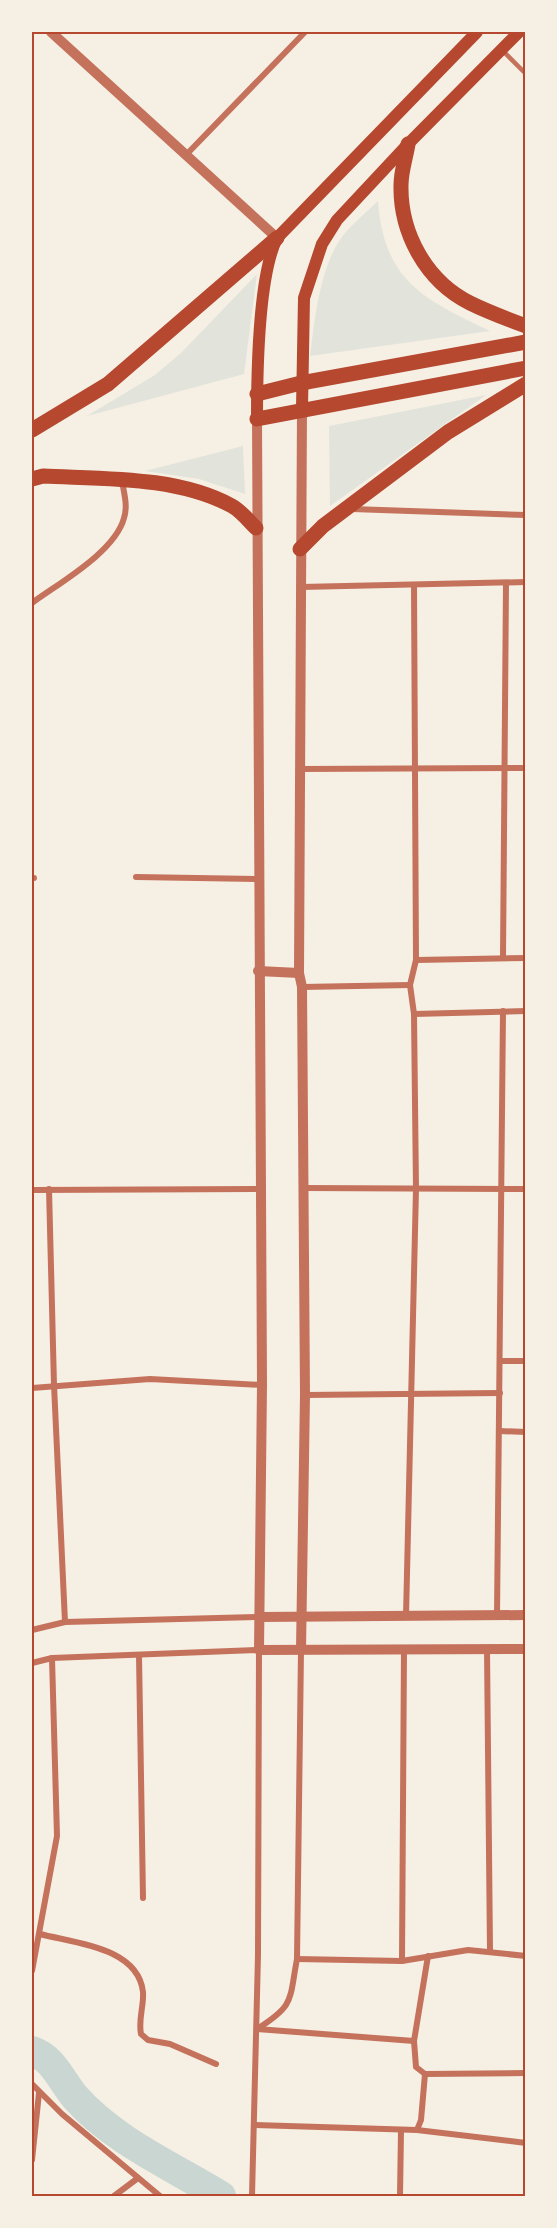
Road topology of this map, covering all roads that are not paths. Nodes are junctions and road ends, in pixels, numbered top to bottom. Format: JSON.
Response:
{"nodes":[{"id":1,"x":305,"y":32,"type":"edge"},
{"id":2,"x":477,"y":32,"type":"edge"},
{"id":3,"x":519,"y":32,"type":"edge"},
{"id":4,"x":57,"y":33,"type":"edge"},
{"id":5,"x":501,"y":50,"type":"junction"},
{"id":6,"x":525,"y":74,"type":"edge"},
{"id":7,"x":408,"y":144,"type":"junction"},
{"id":8,"x":186,"y":156,"type":"junction"},
{"id":9,"x":277,"y":238,"type":"junction"},
{"id":10,"x":525,"y":326,"type":"edge"},
{"id":11,"x":525,"y":342,"type":"edge"},
{"id":12,"x":525,"y":368,"type":"edge"},
{"id":13,"x":301,"y":383,"type":"junction"},
{"id":14,"x":525,"y":384,"type":"edge"},
{"id":15,"x":257,"y":394,"type":"junction"},
{"id":16,"x":302,"y":408,"type":"junction"},
{"id":17,"x":257,"y":419,"type":"junction"},
{"id":18,"x":32,"y":430,"type":"edge"},
{"id":19,"x":37,"y":478,"type":"edge"},
{"id":20,"x":122,"y":480,"type":"junction"},
{"id":21,"x":346,"y":508,"type":"junction"},
{"id":22,"x":525,"y":515,"type":"edge"},
{"id":23,"x":256,"y":528,"type":"junction"},
{"id":24,"x":300,"y":549,"type":"junction"},
{"id":25,"x":525,"y":582,"type":"edge"},
{"id":26,"x":506,"y":583,"type":"junction"},
{"id":27,"x":414,"y":585,"type":"junction"},
{"id":28,"x":301,"y":587,"type":"junction"},
{"id":29,"x":32,"y":603,"type":"edge"},
{"id":30,"x":506,"y":768,"type":"junction"},
{"id":31,"x":525,"y":768,"type":"edge"},
{"id":32,"x":300,"y":769,"type":"junction"},
{"id":33,"x":414,"y":769,"type":"junction"},
{"id":34,"x":136,"y":877,"type":"dead end"},
{"id":35,"x":258,"y":879,"type":"junction"},
{"id":36,"x":504,"y":958,"type":"junction"},
{"id":37,"x":525,"y":958,"type":"edge"},
{"id":38,"x":416,"y":960,"type":"junction"},
{"id":39,"x":258,"y":971,"type":"junction"},
{"id":40,"x":299,"y":972,"type":"junction"},
{"id":41,"x":410,"y":985,"type":"junction"},
{"id":42,"x":302,"y":987,"type":"junction"},
{"id":43,"x":503,"y":1011,"type":"junction"},
{"id":44,"x":525,"y":1011,"type":"edge"},
{"id":45,"x":414,"y":1014,"type":"junction"},
{"id":46,"x":304,"y":1188,"type":"junction"},
{"id":47,"x":261,"y":1189,"type":"junction"},
{"id":48,"x":416,"y":1189,"type":"junction"},
{"id":49,"x":502,"y":1189,"type":"junction"},
{"id":50,"x":525,"y":1189,"type":"edge"},
{"id":51,"x":32,"y":1190,"type":"edge"},
{"id":52,"x":49,"y":1190,"type":"junction"},
{"id":53,"x":500,"y":1361,"type":"junction"},
{"id":54,"x":525,"y":1361,"type":"edge"},
{"id":55,"x":262,"y":1384,"type":"junction"},
{"id":56,"x":54,"y":1385,"type":"junction"},
{"id":57,"x":32,"y":1388,"type":"edge"},
{"id":58,"x":500,"y":1393,"type":"junction"},
{"id":59,"x":411,"y":1394,"type":"junction"},
{"id":60,"x":305,"y":1395,"type":"junction"},
{"id":61,"x":499,"y":1431,"type":"junction"},
{"id":62,"x":525,"y":1432,"type":"edge"},
{"id":63,"x":498,"y":1615,"type":"junction"},
{"id":64,"x":525,"y":1615,"type":"edge"},
{"id":65,"x":301,"y":1616,"type":"junction"},
{"id":66,"x":406,"y":1616,"type":"junction"},
{"id":67,"x":260,"y":1617,"type":"junction"},
{"id":68,"x":64,"y":1622,"type":"junction"},
{"id":69,"x":32,"y":1630,"type":"edge"},
{"id":70,"x":487,"y":1649,"type":"junction"},
{"id":71,"x":525,"y":1649,"type":"edge"},
{"id":72,"x":260,"y":1650,"type":"junction"},
{"id":73,"x":301,"y":1650,"type":"junction"},
{"id":74,"x":404,"y":1650,"type":"junction"},
{"id":75,"x":139,"y":1655,"type":"junction"},
{"id":76,"x":52,"y":1658,"type":"junction"},
{"id":77,"x":32,"y":1663,"type":"edge"},
{"id":78,"x":143,"y":1898,"type":"dead end"},
{"id":79,"x":40,"y":1934,"type":"junction"},
{"id":80,"x":490,"y":1952,"type":"junction"},
{"id":81,"x":428,"y":1956,"type":"junction"},
{"id":82,"x":525,"y":1956,"type":"edge"},
{"id":83,"x":297,"y":1959,"type":"junction"},
{"id":84,"x":402,"y":1962,"type":"junction"},
{"id":85,"x":32,"y":1971,"type":"edge"},
{"id":86,"x":256,"y":2029,"type":"junction"},
{"id":87,"x":414,"y":2041,"type":"junction"},
{"id":88,"x":216,"y":2064,"type":"dead end"},
{"id":89,"x":525,"y":2073,"type":"edge"},
{"id":90,"x":425,"y":2074,"type":"junction"},
{"id":91,"x":32,"y":2084,"type":"edge"},
{"id":92,"x":39,"y":2093,"type":"junction"},
{"id":93,"x":255,"y":2125,"type":"junction"},
{"id":94,"x":401,"y":2130,"type":"junction"},
{"id":95,"x":417,"y":2130,"type":"junction"},
{"id":96,"x":525,"y":2144,"type":"edge"},
{"id":97,"x":32,"y":2160,"type":"edge"},
{"id":98,"x":138,"y":2178,"type":"junction"},
{"id":99,"x":114,"y":2196,"type":"edge"},
{"id":100,"x":160,"y":2196,"type":"edge"},
{"id":101,"x":252,"y":2196,"type":"edge"},
{"id":102,"x":400,"y":2196,"type":"edge"}],
"edges":[{"from":1,"to":8,"type":"street"},
{"from":2,"to":9,"type":"main road"},
{"from":3,"to":5,"type":"main road"},
{"from":4,"to":8,"type":"street"},
{"from":5,"to":6,"type":"lane"},
{"from":5,"to":7,"type":"main road"},
{"from":7,"to":10,"type":"highway"},
{"from":7,"to":13,"type":"main road"},
{"from":8,"to":9,"type":"street"},
{"from":9,"to":15,"type":"main road"},
{"from":9,"to":18,"type":"highway"},
{"from":11,"to":13,"type":"highway"},
{"from":12,"to":16,"type":"highway"},
{"from":13,"to":15,"type":"highway"},
{"from":13,"to":16,"type":"main road"},
{"from":14,"to":21,"type":"highway"},
{"from":15,"to":17,"type":"main road"},
{"from":16,"to":17,"type":"highway"},
{"from":16,"to":24,"type":"street"},
{"from":17,"to":23,"type":"street"},
{"from":19,"to":20,"type":"highway"},
{"from":20,"to":23,"type":"highway"},
{"from":20,"to":29,"type":"street"},
{"from":21,"to":22,"type":"street"},
{"from":21,"to":24,"type":"highway"},
{"from":23,"to":35,"type":"street"},
{"from":24,"to":28,"type":"street"},
{"from":25,"to":26,"type":"street"},
{"from":26,"to":27,"type":"street"},
{"from":26,"to":30,"type":"street"},
{"from":27,"to":28,"type":"street"},
{"from":27,"to":33,"type":"street"},
{"from":28,"to":32,"type":"street"},
{"from":30,"to":31,"type":"street"},
{"from":30,"to":33,"type":"street"},
{"from":30,"to":36,"type":"street"},
{"from":32,"to":33,"type":"street"},
{"from":32,"to":40,"type":"street"},
{"from":33,"to":38,"type":"street"},
{"from":34,"to":35,"type":"street"},
{"from":35,"to":39,"type":"street"},
{"from":36,"to":37,"type":"street"},
{"from":36,"to":38,"type":"street"},
{"from":38,"to":41,"type":"street"},
{"from":39,"to":40,"type":"street"},
{"from":39,"to":47,"type":"street"},
{"from":40,"to":42,"type":"street"},
{"from":41,"to":42,"type":"street"},
{"from":41,"to":45,"type":"street"},
{"from":42,"to":46,"type":"street"},
{"from":43,"to":44,"type":"street"},
{"from":43,"to":45,"type":"street"},
{"from":43,"to":49,"type":"street"},
{"from":45,"to":48,"type":"street"},
{"from":46,"to":48,"type":"street"},
{"from":46,"to":60,"type":"street"},
{"from":47,"to":52,"type":"street"},
{"from":47,"to":55,"type":"street"},
{"from":48,"to":49,"type":"street"},
{"from":48,"to":59,"type":"street"},
{"from":49,"to":50,"type":"street"},
{"from":49,"to":53,"type":"street"},
{"from":51,"to":52,"type":"street"},
{"from":52,"to":56,"type":"street"},
{"from":53,"to":54,"type":"street"},
{"from":53,"to":58,"type":"street"},
{"from":55,"to":56,"type":"street"},
{"from":55,"to":67,"type":"street"},
{"from":56,"to":57,"type":"street"},
{"from":56,"to":68,"type":"street"},
{"from":58,"to":59,"type":"street"},
{"from":58,"to":61,"type":"street"},
{"from":59,"to":60,"type":"street"},
{"from":59,"to":66,"type":"street"},
{"from":60,"to":65,"type":"street"},
{"from":61,"to":62,"type":"street"},
{"from":61,"to":63,"type":"street"},
{"from":63,"to":64,"type":"street"},
{"from":63,"to":66,"type":"street"},
{"from":65,"to":66,"type":"street"},
{"from":65,"to":67,"type":"street"},
{"from":65,"to":73,"type":"street"},
{"from":67,"to":68,"type":"street"},
{"from":67,"to":72,"type":"street"},
{"from":68,"to":69,"type":"street"},
{"from":70,"to":71,"type":"street"},
{"from":70,"to":74,"type":"street"},
{"from":70,"to":80,"type":"street"},
{"from":72,"to":73,"type":"street"},
{"from":72,"to":75,"type":"street"},
{"from":72,"to":86,"type":"street"},
{"from":73,"to":74,"type":"street"},
{"from":73,"to":83,"type":"street"},
{"from":74,"to":84,"type":"street"},
{"from":75,"to":76,"type":"street"},
{"from":75,"to":78,"type":"street"},
{"from":76,"to":77,"type":"street"},
{"from":76,"to":79,"type":"street"},
{"from":79,"to":85,"type":"street"},
{"from":79,"to":88,"type":"street"},
{"from":80,"to":81,"type":"street"},
{"from":80,"to":82,"type":"street"},
{"from":81,"to":84,"type":"street"},
{"from":81,"to":87,"type":"street"},
{"from":83,"to":84,"type":"street"},
{"from":83,"to":86,"type":"street"},
{"from":86,"to":87,"type":"street"},
{"from":86,"to":93,"type":"street"},
{"from":87,"to":90,"type":"street"},
{"from":89,"to":90,"type":"street"},
{"from":90,"to":95,"type":"street"},
{"from":91,"to":92,"type":"street"},
{"from":92,"to":97,"type":"street"},
{"from":92,"to":98,"type":"street"},
{"from":93,"to":94,"type":"street"},
{"from":93,"to":101,"type":"street"},
{"from":94,"to":95,"type":"street"},
{"from":94,"to":102,"type":"street"},
{"from":95,"to":96,"type":"street"},
{"from":98,"to":99,"type":"street"},
{"from":98,"to":100,"type":"street"}]}
